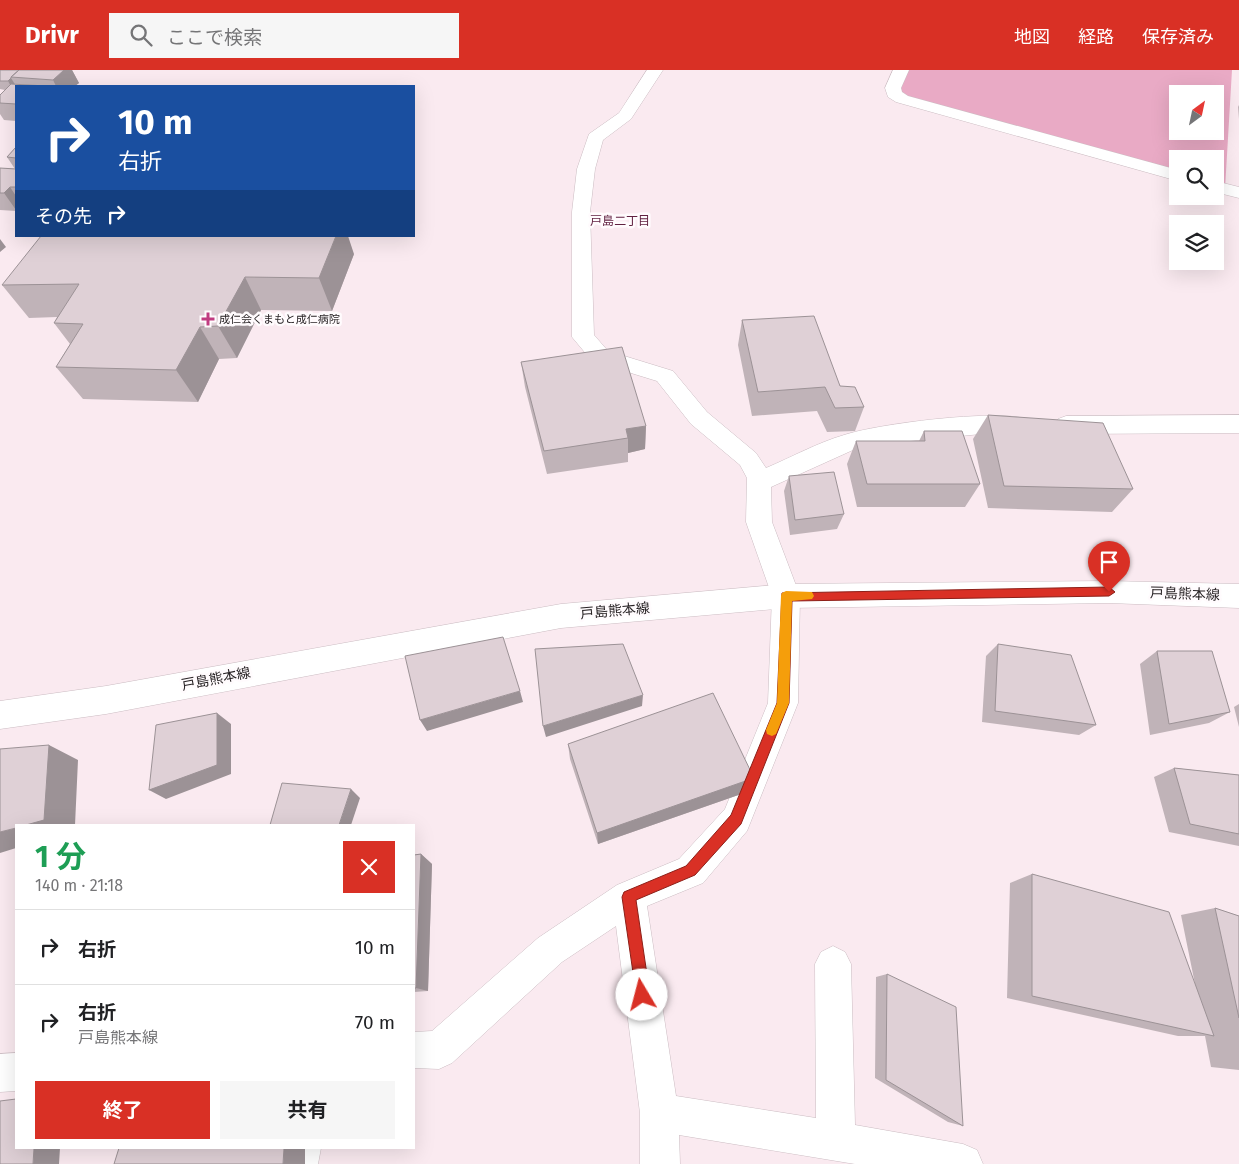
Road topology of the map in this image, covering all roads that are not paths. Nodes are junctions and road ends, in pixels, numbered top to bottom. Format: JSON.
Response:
{"nodes":[{"id":1,"x":655,"y":70,"type":"edge"},
{"id":2,"x":901,"y":70,"type":"edge"},
{"id":3,"x":1169,"y":173,"type":"edge"},
{"id":4,"x":1224,"y":189,"type":"edge"},
{"id":5,"x":1239,"y":193,"type":"edge"},
{"id":6,"x":1239,"y":424,"type":"edge"},
{"id":7,"x":759,"y":482,"type":"junction"},
{"id":8,"x":786,"y":596,"type":"junction"},
{"id":9,"x":1239,"y":596,"type":"edge"},
{"id":10,"x":0,"y":715,"type":"edge"},
{"id":11,"x":629,"y":897,"type":"junction"},
{"id":12,"x":833,"y":964,"type":"dead end"},
{"id":13,"x":415,"y":1050,"type":"edge"},
{"id":14,"x":15,"y":1072,"type":"edge"},
{"id":15,"x":0,"y":1073,"type":"edge"},
{"id":16,"x":659,"y":1113,"type":"junction"},
{"id":17,"x":836,"y":1141,"type":"junction"},
{"id":18,"x":308,"y":1149,"type":"edge"},
{"id":19,"x":915,"y":1160,"type":"edge"},
{"id":20,"x":305,"y":1164,"type":"edge"},
{"id":21,"x":660,"y":1164,"type":"edge"},
{"id":22,"x":963,"y":1164,"type":"edge"}],
"edges":[{"from":1,"to":7,"type":"street"},
{"from":2,"to":3,"type":"street"},
{"from":4,"to":5,"type":"street"},
{"from":6,"to":7,"type":"street"},
{"from":7,"to":8,"type":"street"},
{"from":8,"to":9,"type":"street","name":"戸島熊本線"},
{"from":8,"to":10,"type":"street","name":"戸島熊本線"},
{"from":8,"to":11,"type":"street"},
{"from":11,"to":13,"type":"street"},
{"from":11,"to":16,"type":"street"},
{"from":12,"to":17,"type":"street"},
{"from":14,"to":15,"type":"street"},
{"from":16,"to":17,"type":"street"},
{"from":16,"to":21,"type":"street"},
{"from":17,"to":19,"type":"street"},
{"from":18,"to":20,"type":"lane"},
{"from":19,"to":22,"type":"street"}]}
